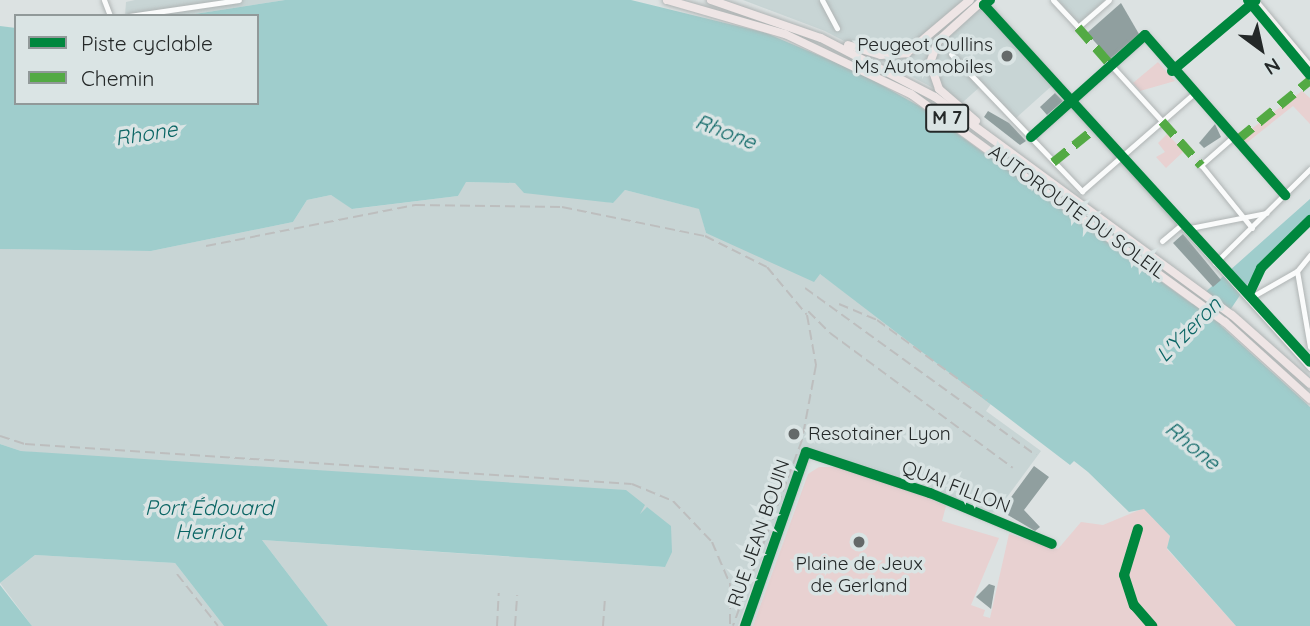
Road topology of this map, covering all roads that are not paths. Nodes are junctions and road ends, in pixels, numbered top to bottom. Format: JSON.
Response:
{"nodes":[{"id":1,"x":239,"y":0,"type":"edge"},
{"id":2,"x":667,"y":0,"type":"edge"},
{"id":3,"x":711,"y":0,"type":"edge"},
{"id":4,"x":822,"y":0,"type":"edge"},
{"id":5,"x":970,"y":0,"type":"edge"},
{"id":6,"x":1053,"y":0,"type":"edge"},
{"id":7,"x":1109,"y":0,"type":"edge"},
{"id":8,"x":1254,"y":0,"type":"edge"},
{"id":9,"x":981,"y":1,"type":"edge"},
{"id":10,"x":143,"y":14,"type":"edge"},
{"id":11,"x":1273,"y":22,"type":"junction"},
{"id":12,"x":800,"y":29,"type":"junction"},
{"id":13,"x":837,"y":29,"type":"dead end"},
{"id":14,"x":1265,"y":29,"type":"dead end"},
{"id":15,"x":951,"y":54,"type":"dead end"},
{"id":16,"x":1111,"y":65,"type":"junction"},
{"id":17,"x":1310,"y":67,"type":"edge"},
{"id":18,"x":1193,"y":94,"type":"junction"},
{"id":19,"x":1070,"y":100,"type":"junction"},
{"id":20,"x":1162,"y":121,"type":"junction"},
{"id":21,"x":1031,"y":137,"type":"junction"},
{"id":22,"x":1233,"y":137,"type":"junction"},
{"id":23,"x":1015,"y":155,"type":"junction"},
{"id":24,"x":1121,"y":158,"type":"junction"},
{"id":25,"x":1310,"y":169,"type":"edge"},
{"id":26,"x":1285,"y":195,"type":"junction"},
{"id":27,"x":1272,"y":210,"type":"junction"},
{"id":28,"x":1247,"y":216,"type":"junction"},
{"id":29,"x":1183,"y":227,"type":"junction"},
{"id":30,"x":1252,"y":228,"type":"junction"},
{"id":31,"x":1162,"y":241,"type":"dead end"},
{"id":32,"x":1310,"y":255,"type":"edge"},
{"id":33,"x":1215,"y":262,"type":"junction"},
{"id":34,"x":1297,"y":271,"type":"junction"},
{"id":35,"x":1245,"y":296,"type":"junction"},
{"id":36,"x":1310,"y":347,"type":"edge"},
{"id":37,"x":1310,"y":367,"type":"edge"},
{"id":38,"x":1310,"y":384,"type":"edge"},
{"id":39,"x":1310,"y":399,"type":"edge"},
{"id":40,"x":806,"y":452,"type":"joint"},
{"id":41,"x":1052,"y":544,"type":"dead end"},
{"id":42,"x":745,"y":626,"type":"edge"}],
"edges":[{"from":1,"to":10,"type":"street"},
{"from":2,"to":39,"type":"highway","name":"AUTOROUTE DU SOLEIL","number":"M 7"},
{"from":3,"to":12,"type":"highway","name":"AUTOROUTE DU SOLEIL","number":"M 7"},
{"from":4,"to":13,"type":"street"},
{"from":5,"to":12,"type":"highway"},
{"from":6,"to":7,"type":"street"},
{"from":8,"to":11,"type":"main road"},
{"from":9,"to":19,"type":"main road"},
{"from":9,"to":23,"type":"highway"},
{"from":11,"to":14,"type":"street"},
{"from":11,"to":17,"type":"main road"},
{"from":12,"to":23,"type":"highway","name":"AUTOROUTE DU SOLEIL","number":"M 7"},
{"from":15,"to":21,"type":"street"},
{"from":16,"to":18,"type":"street"},
{"from":16,"to":19,"type":"street"},
{"from":16,"to":20,"type":"street"},
{"from":18,"to":20,"type":"street"},
{"from":18,"to":22,"type":"street"},
{"from":19,"to":21,"type":"street"},
{"from":19,"to":24,"type":"main road"},
{"from":20,"to":24,"type":"street"},
{"from":21,"to":24,"type":"street"},
{"from":22,"to":26,"type":"street"},
{"from":22,"to":28,"type":"street"},
{"from":23,"to":38,"type":"highway","name":"AUTOROUTE DU SOLEIL","number":"M 7"},
{"from":24,"to":29,"type":"main road"},
{"from":25,"to":26,"type":"street"},
{"from":26,"to":27,"type":"street"},
{"from":27,"to":28,"type":"street"},
{"from":27,"to":30,"type":"street"},
{"from":28,"to":29,"type":"street"},
{"from":28,"to":30,"type":"street"},
{"from":29,"to":31,"type":"street"},
{"from":29,"to":33,"type":"main road"},
{"from":30,"to":33,"type":"street"},
{"from":32,"to":34,"type":"street"},
{"from":33,"to":35,"type":"main road"},
{"from":34,"to":35,"type":"street"},
{"from":34,"to":36,"type":"street"},
{"from":35,"to":37,"type":"main road"},
{"from":40,"to":41,"type":"street","name":"QUAI FILLON"},
{"from":40,"to":42,"type":"street","name":"RUE JEAN BOUIN"}]}
